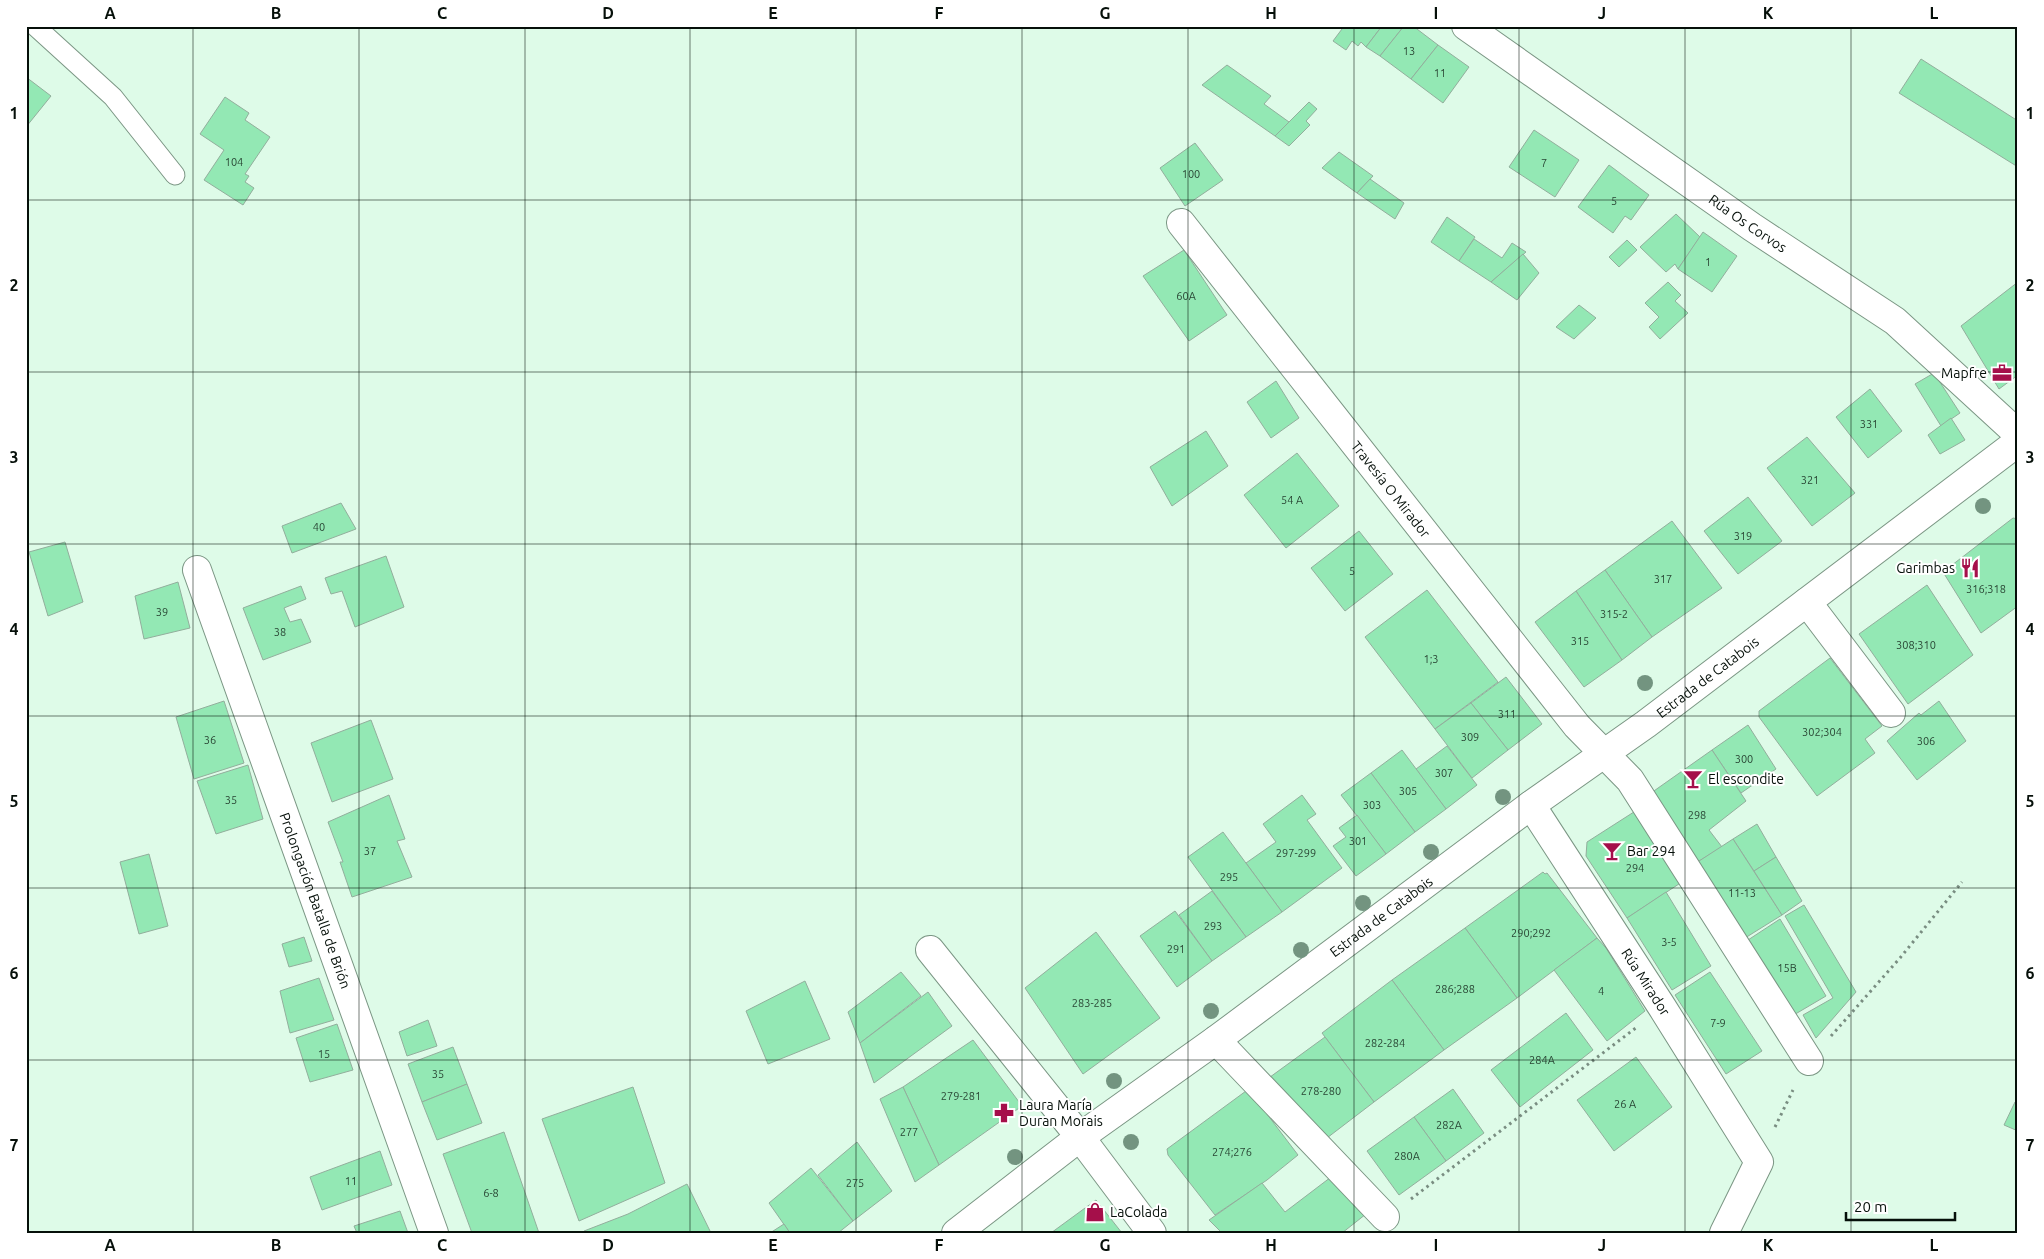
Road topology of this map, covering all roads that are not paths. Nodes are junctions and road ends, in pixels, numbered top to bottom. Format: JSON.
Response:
{"nodes":[{"id":1,"x":35,"y":26,"type":"edge"},
{"id":2,"x":1466,"y":26,"type":"edge"},
{"id":3,"x":175,"y":175,"type":"dead end"},
{"id":4,"x":1181,"y":223,"type":"dead end"},
{"id":5,"x":2017,"y":442,"type":"edge"},
{"id":6,"x":197,"y":570,"type":"dead end"},
{"id":7,"x":1807,"y":602,"type":"junction"},
{"id":8,"x":1891,"y":713,"type":"dead end"},
{"id":9,"x":1603,"y":753,"type":"junction"},
{"id":10,"x":1531,"y":805,"type":"junction"},
{"id":11,"x":930,"y":950,"type":"dead end"},
{"id":12,"x":1216,"y":1040,"type":"junction"},
{"id":13,"x":1809,"y":1060,"type":"road end"},
{"id":14,"x":1080,"y":1137,"type":"junction"},
{"id":15,"x":1395,"y":1211,"type":"road end"},
{"id":16,"x":434,"y":1233,"type":"edge"},
{"id":17,"x":956,"y":1233,"type":"edge"},
{"id":18,"x":1152,"y":1233,"type":"edge"},
{"id":19,"x":1724,"y":1233,"type":"edge"}],
"edges":[{"from":1,"to":3,"type":"lane"},
{"from":2,"to":5,"type":"street","name":"Rúa Os Corvos"},
{"from":4,"to":9,"type":"street","name":"Travesía O Mirador"},
{"from":5,"to":7,"type":"street","name":"Estrada de Catabois"},
{"from":6,"to":16,"type":"street","name":"Prolongación Batalla de Brión"},
{"from":7,"to":8,"type":"street"},
{"from":7,"to":9,"type":"street","name":"Estrada de Catabois"},
{"from":9,"to":10,"type":"street","name":"Estrada de Catabois"},
{"from":9,"to":13,"type":"street"},
{"from":10,"to":12,"type":"street","name":"Estrada de Catabois"},
{"from":10,"to":19,"type":"street","name":"Rúa Mirador"},
{"from":11,"to":14,"type":"street"},
{"from":12,"to":14,"type":"street","name":"Estrada de Catabois"},
{"from":12,"to":15,"type":"street"},
{"from":14,"to":17,"type":"street","name":"Estrada de Catabois"},
{"from":14,"to":18,"type":"street"}]}
